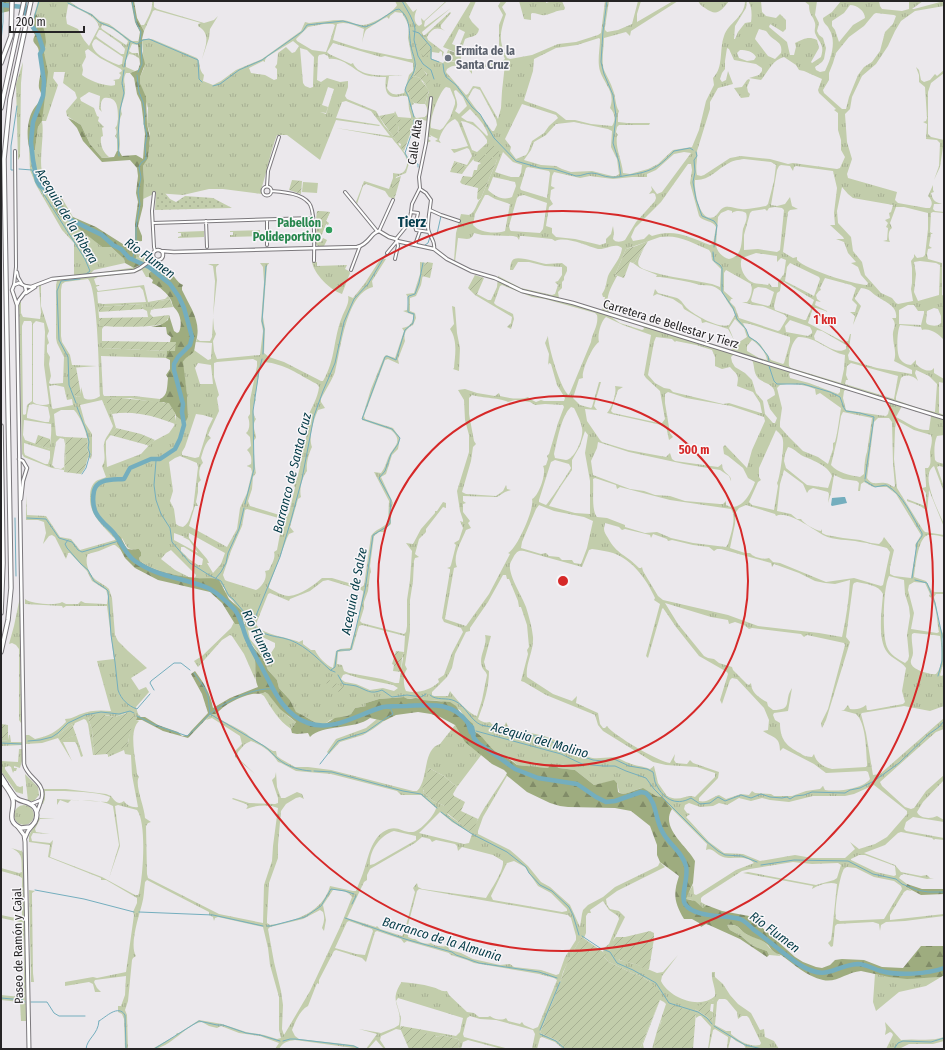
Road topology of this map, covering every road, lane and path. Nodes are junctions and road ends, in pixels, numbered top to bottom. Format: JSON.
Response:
{"nodes":[{"id":1,"x":12,"y":1,"type":"edge"},
{"id":2,"x":24,"y":1,"type":"edge"},
{"id":3,"x":31,"y":1,"type":"edge"},
{"id":4,"x":1,"y":62,"type":"edge"},
{"id":5,"x":431,"y":98,"type":"dead end"},
{"id":6,"x":1,"y":108,"type":"edge"},
{"id":7,"x":279,"y":137,"type":"dead end"},
{"id":8,"x":15,"y":151,"type":"dead end"},
{"id":9,"x":267,"y":186,"type":"junction"},
{"id":10,"x":420,"y":188,"type":"junction"},
{"id":11,"x":272,"y":191,"type":"junction"},
{"id":12,"x":345,"y":192,"type":"dead end"},
{"id":13,"x":154,"y":193,"type":"dead end"},
{"id":14,"x":393,"y":200,"type":"dead end"},
{"id":15,"x":430,"y":210,"type":"junction"},
{"id":16,"x":411,"y":211,"type":"junction"},
{"id":17,"x":314,"y":218,"type":"junction"},
{"id":18,"x":267,"y":220,"type":"junction"},
{"id":19,"x":206,"y":221,"type":"junction"},
{"id":20,"x":459,"y":221,"type":"dead end"},
{"id":21,"x":153,"y":223,"type":"junction"},
{"id":22,"x":408,"y":223,"type":"junction"},
{"id":23,"x":416,"y":226,"type":"junction"},
{"id":24,"x":378,"y":231,"type":"junction"},
{"id":25,"x":420,"y":231,"type":"junction"},
{"id":26,"x":429,"y":232,"type":"junction"},
{"id":27,"x":397,"y":240,"type":"junction"},
{"id":28,"x":268,"y":245,"type":"dead end"},
{"id":29,"x":415,"y":245,"type":"junction"},
{"id":30,"x":360,"y":246,"type":"junction"},
{"id":31,"x":206,"y":247,"type":"dead end"},
{"id":32,"x":314,"y":247,"type":"junction"},
{"id":33,"x":434,"y":249,"type":"junction"},
{"id":34,"x":161,"y":250,"type":"junction"},
{"id":35,"x":155,"y":251,"type":"junction"},
{"id":36,"x":174,"y":252,"type":"junction"},
{"id":37,"x":387,"y":253,"type":"dead end"},
{"id":38,"x":162,"y":257,"type":"junction"},
{"id":39,"x":153,"y":258,"type":"junction"},
{"id":40,"x":395,"y":259,"type":"dead end"},
{"id":41,"x":314,"y":261,"type":"dead end"},
{"id":42,"x":16,"y":267,"type":"junction"},
{"id":43,"x":351,"y":270,"type":"dead end"},
{"id":44,"x":38,"y":284,"type":"junction"},
{"id":45,"x":14,"y":285,"type":"junction"},
{"id":46,"x":23,"y":285,"type":"junction"},
{"id":47,"x":25,"y":293,"type":"junction"},
{"id":48,"x":14,"y":294,"type":"junction"},
{"id":49,"x":21,"y":296,"type":"junction"},
{"id":50,"x":17,"y":305,"type":"junction"},
{"id":51,"x":944,"y":418,"type":"edge"},
{"id":52,"x":1,"y":426,"type":"edge"},
{"id":53,"x":19,"y":459,"type":"junction"},
{"id":54,"x":2,"y":474,"type":"edge"},
{"id":55,"x":20,"y":505,"type":"junction"},
{"id":56,"x":1,"y":524,"type":"edge"},
{"id":57,"x":1,"y":613,"type":"edge"},
{"id":58,"x":5,"y":638,"type":"junction"},
{"id":59,"x":1,"y":652,"type":"edge"},
{"id":60,"x":1,"y":656,"type":"edge"},
{"id":61,"x":1,"y":779,"type":"edge"},
{"id":62,"x":42,"y":798,"type":"junction"},
{"id":63,"x":14,"y":799,"type":"junction"},
{"id":64,"x":23,"y":802,"type":"junction"},
{"id":65,"x":30,"y":804,"type":"junction"},
{"id":66,"x":14,"y":807,"type":"junction"},
{"id":67,"x":37,"y":812,"type":"junction"},
{"id":68,"x":32,"y":826,"type":"junction"},
{"id":69,"x":18,"y":827,"type":"junction"},
{"id":70,"x":25,"y":842,"type":"junction"},
{"id":71,"x":28,"y":1049,"type":"edge"}],
"edges":[{"from":1,"to":4,"type":"highway"},
{"from":2,"to":6,"type":"highway"},
{"from":3,"to":58,"type":"highway"},
{"from":5,"to":10,"type":"street","name":"Calle Alta"},
{"from":7,"to":9,"type":"street"},
{"from":8,"to":42,"type":"street"},
{"from":9,"to":11,"type":"street"},
{"from":9,"to":11,"type":"street"},
{"from":10,"to":15,"type":"street"},
{"from":10,"to":16,"type":"street","name":"Calle Alta"},
{"from":11,"to":17,"type":"street"},
{"from":12,"to":24,"type":"street"},
{"from":13,"to":21,"type":"street"},
{"from":14,"to":24,"type":"street"},
{"from":15,"to":20,"type":"street"},
{"from":15,"to":26,"type":"street"},
{"from":16,"to":22,"type":"street","name":"Calle Alta"},
{"from":16,"to":23,"type":"street"},
{"from":17,"to":18,"type":"street"},
{"from":17,"to":32,"type":"street"},
{"from":18,"to":19,"type":"street"},
{"from":18,"to":28,"type":"street"},
{"from":19,"to":21,"type":"street"},
{"from":19,"to":31,"type":"street"},
{"from":21,"to":35,"type":"street"},
{"from":22,"to":23,"type":"street"},
{"from":22,"to":27,"type":"street","name":"Calle Alta"},
{"from":23,"to":25,"type":"street"},
{"from":24,"to":27,"type":"street","name":"Carretera de Bellestar y Tierz"},
{"from":24,"to":30,"type":"street"},
{"from":25,"to":26,"type":"street"},
{"from":25,"to":29,"type":"street"},
{"from":26,"to":33,"type":"street"},
{"from":27,"to":29,"type":"street","name":"Carretera de Bellestar y Tierz"},
{"from":27,"to":37,"type":"street","name":"Calle Alta"},
{"from":27,"to":40,"type":"street"},
{"from":29,"to":33,"type":"street","name":"Carretera de Bellestar y Tierz"},
{"from":30,"to":32,"type":"street"},
{"from":30,"to":43,"type":"street"},
{"from":32,"to":36,"type":"street"},
{"from":32,"to":41,"type":"street"},
{"from":33,"to":51,"type":"street","name":"Carretera de Bellestar y Tierz"},
{"from":34,"to":35,"type":"street"},
{"from":34,"to":36,"type":"street"},
{"from":34,"to":38,"type":"street"},
{"from":35,"to":39,"type":"street"},
{"from":36,"to":38,"type":"street"},
{"from":38,"to":39,"type":"street"},
{"from":39,"to":44,"type":"street"},
{"from":42,"to":45,"type":"street"},
{"from":42,"to":46,"type":"street"},
{"from":44,"to":46,"type":"street"},
{"from":44,"to":47,"type":"street"},
{"from":45,"to":46,"type":"street"},
{"from":45,"to":48,"type":"street"},
{"from":46,"to":47,"type":"street"},
{"from":47,"to":49,"type":"street"},
{"from":48,"to":49,"type":"street"},
{"from":48,"to":50,"type":"street"},
{"from":49,"to":50,"type":"street"},
{"from":50,"to":53,"type":"street"},
{"from":52,"to":54,"type":"highway"},
{"from":53,"to":55,"type":"street"},
{"from":53,"to":55,"type":"street"},
{"from":54,"to":56,"type":"highway"},
{"from":54,"to":57,"type":"highway"},
{"from":55,"to":62,"type":"street"},
{"from":58,"to":59,"type":"highway"},
{"from":58,"to":60,"type":"highway"},
{"from":61,"to":63,"type":"highway"},
{"from":62,"to":65,"type":"street"},
{"from":62,"to":67,"type":"street"},
{"from":63,"to":64,"type":"highway"},
{"from":63,"to":66,"type":"highway"},
{"from":64,"to":65,"type":"highway"},
{"from":64,"to":66,"type":"highway"},
{"from":65,"to":67,"type":"highway"},
{"from":66,"to":69,"type":"highway"},
{"from":67,"to":68,"type":"highway"},
{"from":68,"to":69,"type":"highway"},
{"from":68,"to":70,"type":"main road"},
{"from":69,"to":70,"type":"main road"},
{"from":70,"to":71,"type":"main road","name":"Paseo de Ramón y Cajal"}]}
